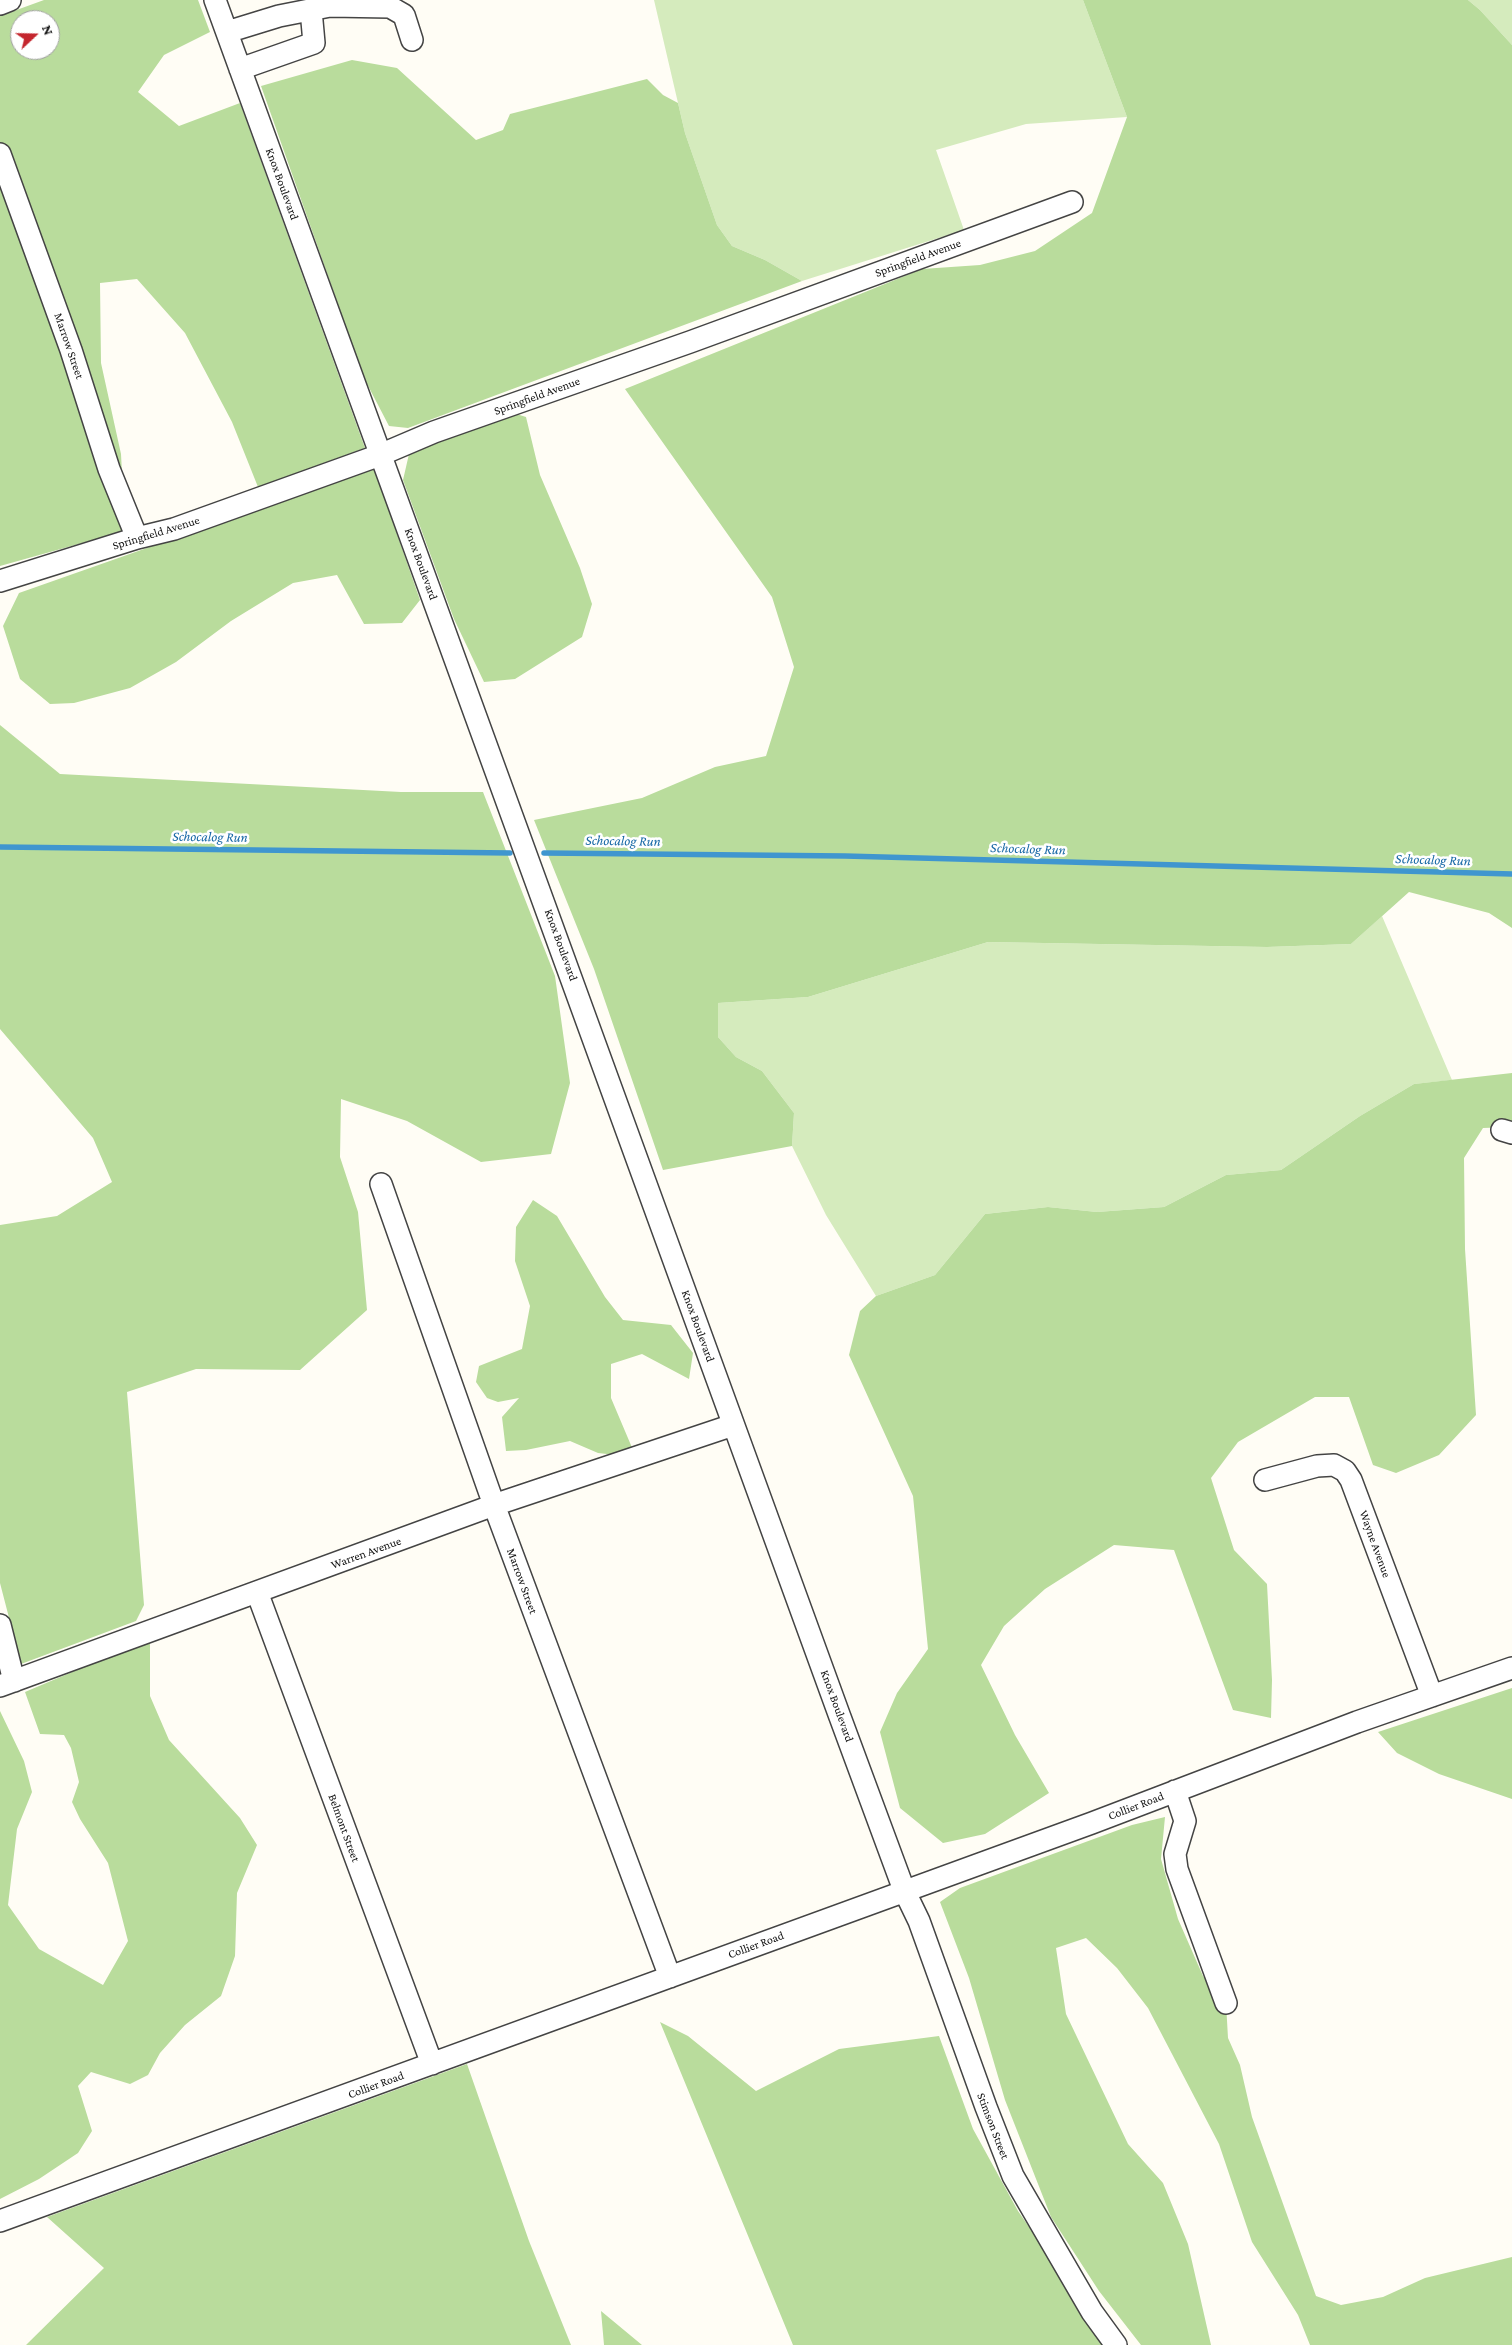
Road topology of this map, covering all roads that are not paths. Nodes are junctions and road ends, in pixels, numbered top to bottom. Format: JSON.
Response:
{"nodes":[{"id":1,"x":10,"y":0,"type":"edge"},
{"id":2,"x":215,"y":0,"type":"edge"},
{"id":3,"x":0,"y":4,"type":"edge"},
{"id":4,"x":311,"y":10,"type":"junction"},
{"id":5,"x":227,"y":32,"type":"junction"},
{"id":6,"x":412,"y":40,"type":"dead end"},
{"id":7,"x":240,"y":69,"type":"junction"},
{"id":8,"x":0,"y":154,"type":"edge"},
{"id":9,"x":1072,"y":202,"type":"dead end"},
{"id":10,"x":380,"y":455,"type":"junction"},
{"id":11,"x":137,"y":538,"type":"junction"},
{"id":12,"x":0,"y":582,"type":"edge"},
{"id":13,"x":381,"y":1184,"type":"dead end"},
{"id":14,"x":733,"y":1424,"type":"junction"},
{"id":15,"x":1265,"y":1480,"type":"dead end"},
{"id":16,"x":494,"y":1505,"type":"junction"},
{"id":17,"x":257,"y":1592,"type":"junction"},
{"id":18,"x":0,"y":1625,"type":"edge"},
{"id":19,"x":1512,"y":1668,"type":"edge"},
{"id":20,"x":7,"y":1683,"type":"edge"},
{"id":21,"x":1432,"y":1696,"type":"junction"},
{"id":22,"x":1175,"y":1791,"type":"junction"},
{"id":23,"x":904,"y":1890,"type":"junction"},
{"id":24,"x":670,"y":1977,"type":"junction"},
{"id":25,"x":1226,"y":2003,"type":"dead end"},
{"id":26,"x":432,"y":2064,"type":"junction"},
{"id":27,"x":0,"y":2221,"type":"edge"},
{"id":28,"x":1116,"y":2345,"type":"edge"}],
"edges":[{"from":1,"to":3,"type":"street"},
{"from":2,"to":5,"type":"street","name":"Knox Boulevard"},
{"from":4,"to":5,"type":"street"},
{"from":4,"to":6,"type":"street"},
{"from":4,"to":7,"type":"street"},
{"from":5,"to":7,"type":"street","name":"Knox Boulevard"},
{"from":7,"to":10,"type":"street","name":"Knox Boulevard"},
{"from":8,"to":11,"type":"street","name":"Marrow Street"},
{"from":9,"to":10,"type":"street","name":"Springfield Avenue"},
{"from":10,"to":11,"type":"street","name":"Springfield Avenue"},
{"from":10,"to":14,"type":"street","name":"Knox Boulevard"},
{"from":11,"to":12,"type":"street","name":"Springfield Avenue"},
{"from":13,"to":16,"type":"street","name":"Marrow Street"},
{"from":14,"to":16,"type":"street","name":"Warren Avenue"},
{"from":14,"to":23,"type":"street","name":"Knox Boulevard"},
{"from":15,"to":21,"type":"street","name":"Wayne Avenue"},
{"from":16,"to":17,"type":"street","name":"Warren Avenue"},
{"from":16,"to":24,"type":"street","name":"Marrow Street"},
{"from":17,"to":20,"type":"street","name":"Warren Avenue"},
{"from":17,"to":26,"type":"street","name":"Belmont Street"},
{"from":18,"to":20,"type":"street"},
{"from":19,"to":21,"type":"street","name":"Collier Road"},
{"from":21,"to":22,"type":"street","name":"Collier Road"},
{"from":22,"to":23,"type":"street","name":"Collier Road"},
{"from":22,"to":25,"type":"street"},
{"from":23,"to":24,"type":"street","name":"Collier Road"},
{"from":23,"to":28,"type":"street","name":"Stimson Street"},
{"from":24,"to":26,"type":"street","name":"Collier Road"},
{"from":26,"to":27,"type":"street","name":"Collier Road"}]}
